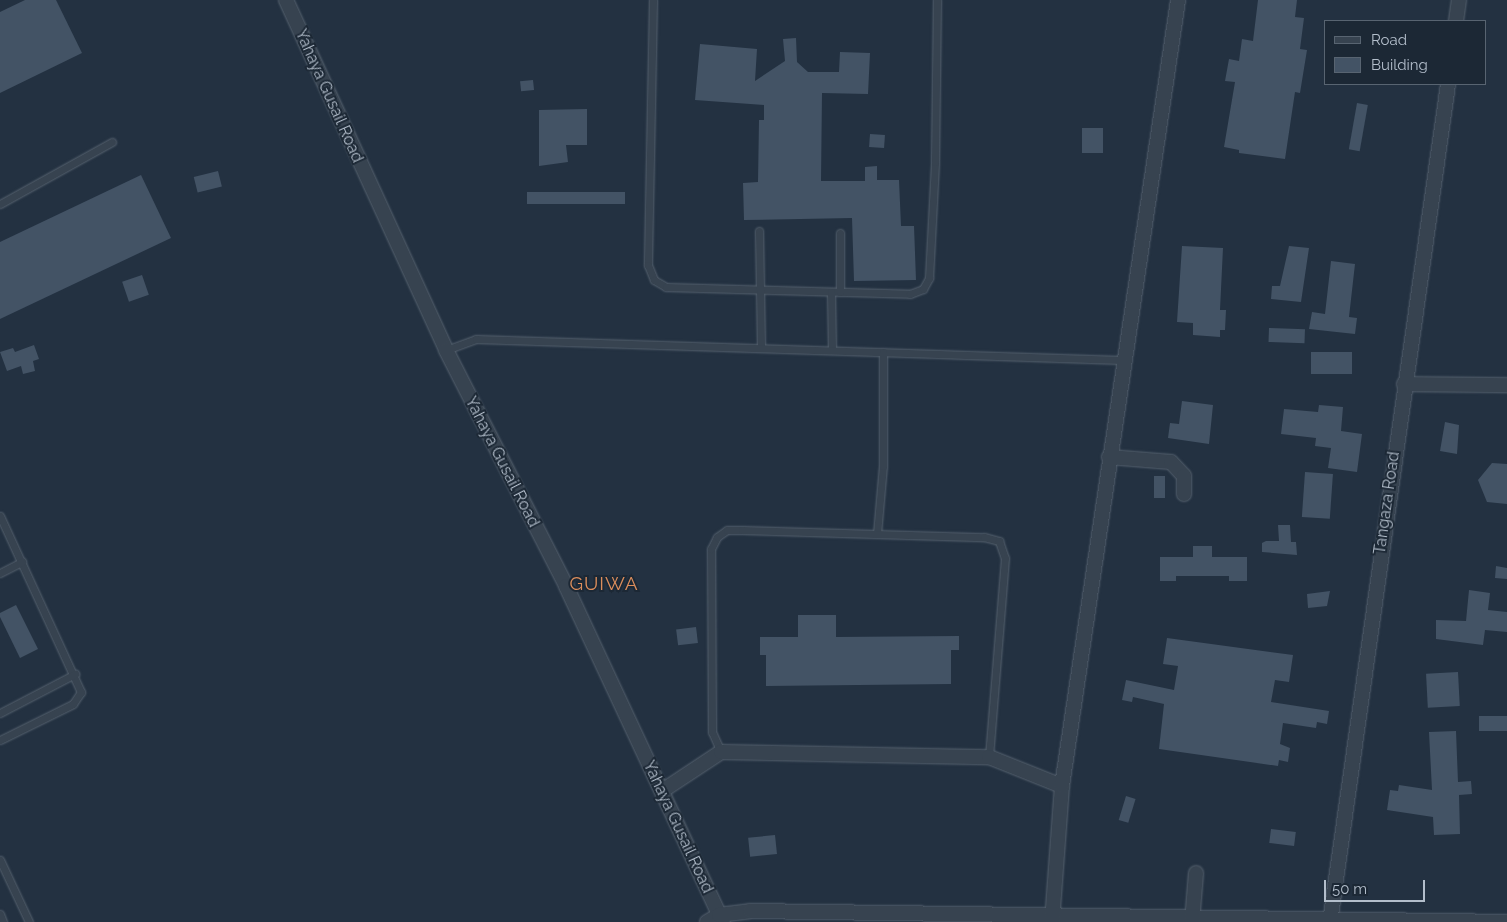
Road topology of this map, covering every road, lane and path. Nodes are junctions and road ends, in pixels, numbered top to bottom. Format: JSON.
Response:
{"nodes":[{"id":1,"x":286,"y":0,"type":"edge"},
{"id":2,"x":653,"y":0,"type":"edge"},
{"id":3,"x":937,"y":0,"type":"edge"},
{"id":4,"x":1178,"y":0,"type":"edge"},
{"id":5,"x":1458,"y":0,"type":"edge"},
{"id":6,"x":1456,"y":20,"type":"edge"},
{"id":7,"x":1448,"y":85,"type":"edge"},
{"id":8,"x":112,"y":142,"type":"dead end"},
{"id":9,"x":0,"y":204,"type":"edge"},
{"id":10,"x":759,"y":231,"type":"dead end"},
{"id":11,"x":840,"y":233,"type":"dead end"},
{"id":12,"x":761,"y":290,"type":"junction"},
{"id":13,"x":832,"y":292,"type":"junction"},
{"id":14,"x":840,"y":292,"type":"junction"},
{"id":15,"x":760,"y":348,"type":"junction"},
{"id":16,"x":446,"y":350,"type":"junction"},
{"id":17,"x":832,"y":350,"type":"junction"},
{"id":18,"x":884,"y":352,"type":"junction"},
{"id":19,"x":1122,"y":360,"type":"junction"},
{"id":20,"x":1404,"y":384,"type":"junction"},
{"id":21,"x":1507,"y":385,"type":"edge"},
{"id":22,"x":1109,"y":457,"type":"junction"},
{"id":23,"x":1184,"y":494,"type":"dead end"},
{"id":24,"x":0,"y":516,"type":"edge"},
{"id":25,"x":877,"y":534,"type":"junction"},
{"id":26,"x":22,"y":562,"type":"junction"},
{"id":27,"x":0,"y":573,"type":"edge"},
{"id":28,"x":75,"y":674,"type":"junction"},
{"id":29,"x":0,"y":713,"type":"edge"},
{"id":30,"x":0,"y":740,"type":"edge"},
{"id":31,"x":721,"y":752,"type":"junction"},
{"id":32,"x":990,"y":757,"type":"junction"},
{"id":33,"x":1062,"y":786,"type":"junction"},
{"id":34,"x":662,"y":791,"type":"junction"},
{"id":35,"x":0,"y":860,"type":"edge"},
{"id":36,"x":1196,"y":873,"type":"dead end"},
{"id":37,"x":0,"y":914,"type":"edge"},
{"id":38,"x":1051,"y":918,"type":"edge"},
{"id":39,"x":716,"y":920,"type":"edge"},
{"id":40,"x":1192,"y":920,"type":"edge"},
{"id":41,"x":1176,"y":921,"type":"edge"},
{"id":42,"x":1330,"y":921,"type":"edge"},
{"id":43,"x":4,"y":922,"type":"edge"},
{"id":44,"x":30,"y":922,"type":"edge"},
{"id":45,"x":1507,"y":922,"type":"edge"}],
"edges":[{"from":1,"to":16,"type":"street","name":"Yahaya Gusail Road"},
{"from":2,"to":12,"type":"lane"},
{"from":3,"to":14,"type":"lane"},
{"from":4,"to":19,"type":"street"},
{"from":5,"to":6,"type":"street"},
{"from":7,"to":20,"type":"street","name":"Tangaza Road"},
{"from":8,"to":9,"type":"lane"},
{"from":10,"to":12,"type":"lane"},
{"from":11,"to":14,"type":"lane"},
{"from":12,"to":13,"type":"lane"},
{"from":12,"to":15,"type":"lane"},
{"from":13,"to":14,"type":"lane"},
{"from":13,"to":17,"type":"lane"},
{"from":15,"to":16,"type":"lane"},
{"from":15,"to":17,"type":"lane"},
{"from":16,"to":34,"type":"street","name":"Yahaya Gusail Road"},
{"from":17,"to":18,"type":"lane"},
{"from":18,"to":19,"type":"lane"},
{"from":18,"to":25,"type":"lane"},
{"from":19,"to":22,"type":"street"},
{"from":20,"to":21,"type":"street"},
{"from":20,"to":42,"type":"street","name":"Tangaza Road"},
{"from":22,"to":23,"type":"street"},
{"from":22,"to":33,"type":"street"},
{"from":24,"to":26,"type":"lane"},
{"from":25,"to":31,"type":"lane"},
{"from":25,"to":32,"type":"lane"},
{"from":26,"to":27,"type":"lane"},
{"from":26,"to":28,"type":"lane"},
{"from":28,"to":29,"type":"lane"},
{"from":28,"to":30,"type":"lane"},
{"from":31,"to":32,"type":"street"},
{"from":31,"to":34,"type":"street"},
{"from":32,"to":33,"type":"street"},
{"from":33,"to":38,"type":"street"},
{"from":34,"to":39,"type":"street","name":"Yahaya Gusail Road"},
{"from":35,"to":44,"type":"lane"},
{"from":36,"to":40,"type":"street"},
{"from":37,"to":43,"type":"lane"},
{"from":38,"to":39,"type":"street"},
{"from":38,"to":41,"type":"street"},
{"from":40,"to":41,"type":"street"},
{"from":40,"to":42,"type":"street"},
{"from":42,"to":45,"type":"street"}]}
